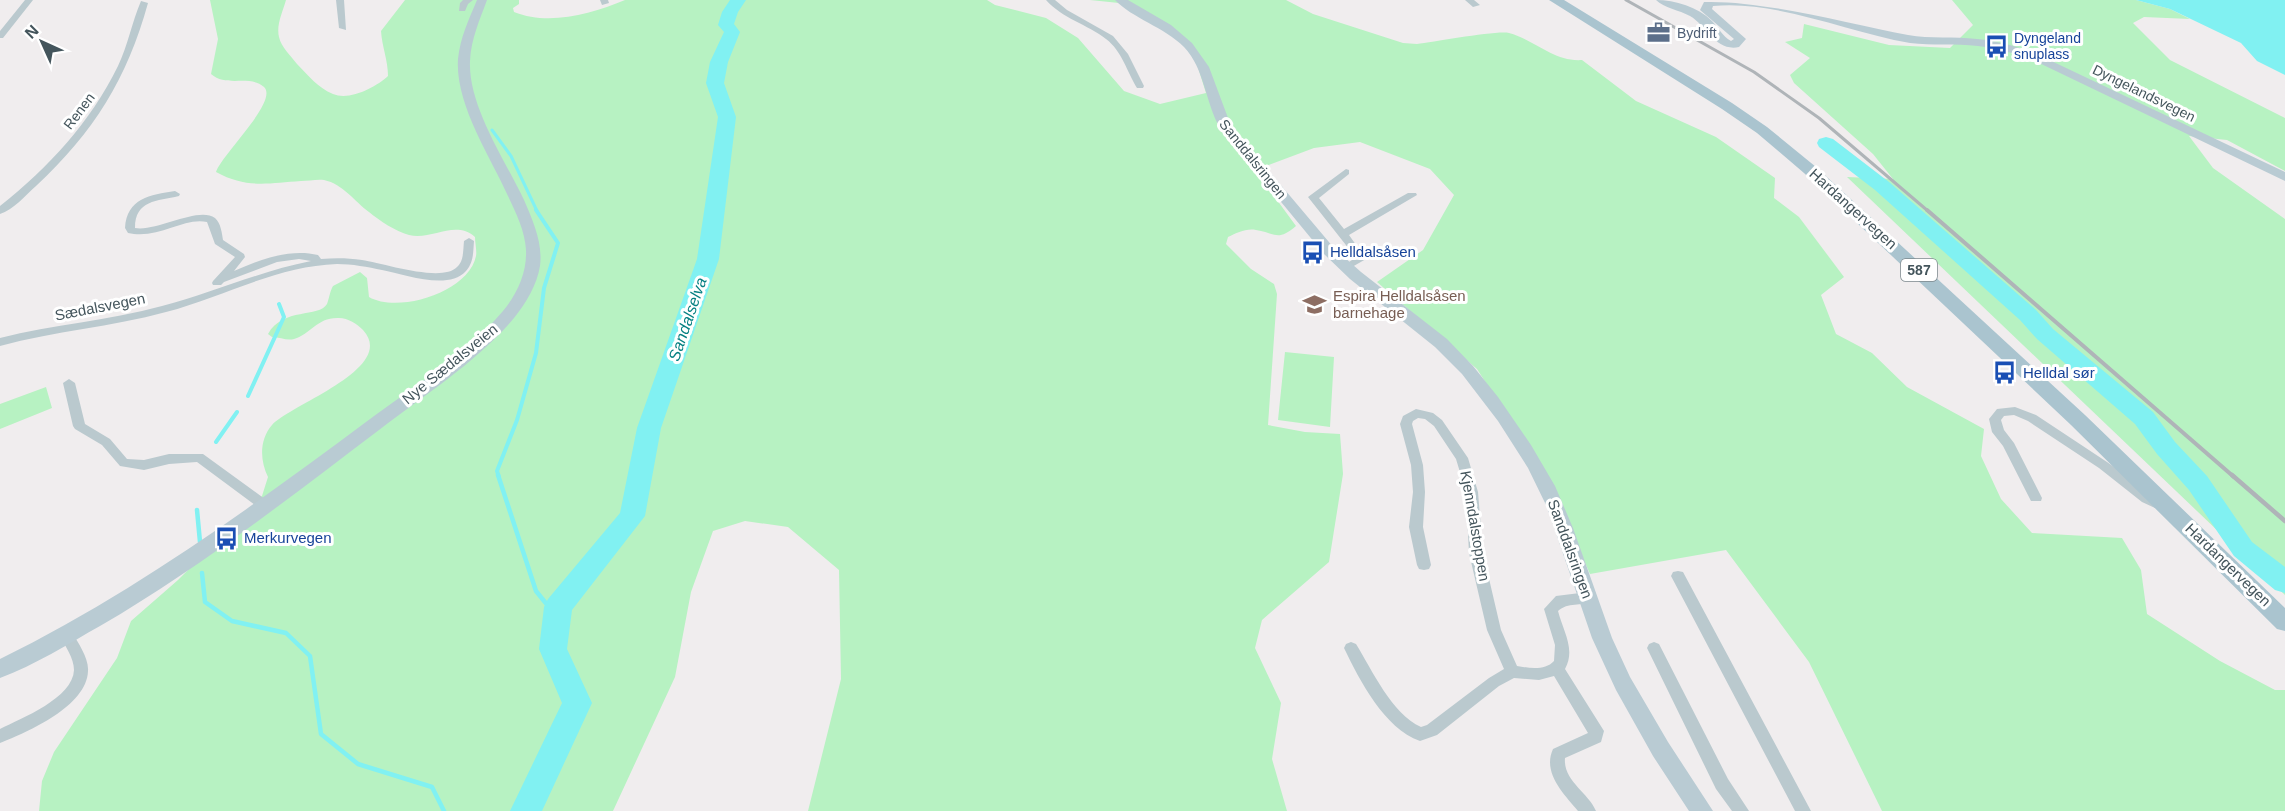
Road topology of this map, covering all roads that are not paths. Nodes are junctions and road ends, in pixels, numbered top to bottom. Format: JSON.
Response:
{"nodes":[{"id":1,"x":29,"y":0,"type":"edge"},
{"id":2,"x":340,"y":0,"type":"edge"},
{"id":3,"x":469,"y":0,"type":"edge"},
{"id":4,"x":482,"y":0,"type":"edge"},
{"id":5,"x":1050,"y":0,"type":"edge"},
{"id":6,"x":1120,"y":0,"type":"edge"},
{"id":7,"x":1556,"y":0,"type":"edge"},
{"id":8,"x":1661,"y":0,"type":"edge"},
{"id":9,"x":144,"y":3,"type":"dead end"},
{"id":10,"x":462,"y":9,"type":"dead end"},
{"id":11,"x":343,"y":28,"type":"dead end"},
{"id":12,"x":0,"y":36,"type":"edge"},
{"id":13,"x":1140,"y":86,"type":"dead end"},
{"id":14,"x":1346,"y":172,"type":"dead end"},
{"id":15,"x":2285,"y":177,"type":"edge"},
{"id":16,"x":175,"y":194,"type":"dead end"},
{"id":17,"x":1412,"y":195,"type":"dead end"},
{"id":18,"x":0,"y":211,"type":"edge"},
{"id":19,"x":1343,"y":234,"type":"junction"},
{"id":20,"x":469,"y":241,"type":"dead end"},
{"id":21,"x":318,"y":263,"type":"junction"},
{"id":22,"x":1346,"y":268,"type":"junction"},
{"id":23,"x":217,"y":283,"type":"junction"},
{"id":24,"x":204,"y":297,"type":"junction"},
{"id":25,"x":0,"y":342,"type":"edge"},
{"id":26,"x":69,"y":383,"type":"dead end"},
{"id":27,"x":2036,"y":498,"type":"dead end"},
{"id":28,"x":264,"y":505,"type":"junction"},
{"id":29,"x":2170,"y":509,"type":"junction"},
{"id":30,"x":1424,"y":565,"type":"dead end"},
{"id":31,"x":1678,"y":576,"type":"dead end"},
{"id":32,"x":1588,"y":598,"type":"junction"},
{"id":33,"x":2285,"y":622,"type":"edge"},
{"id":34,"x":67,"y":636,"type":"junction"},
{"id":35,"x":1351,"y":648,"type":"dead end"},
{"id":36,"x":1654,"y":648,"type":"dead end"},
{"id":37,"x":1557,"y":668,"type":"junction"},
{"id":38,"x":0,"y":669,"type":"edge"},
{"id":39,"x":1512,"y":671,"type":"junction"},
{"id":40,"x":0,"y":736,"type":"edge"},
{"id":41,"x":1588,"y":811,"type":"edge"},
{"id":42,"x":1702,"y":811,"type":"edge"},
{"id":43,"x":1741,"y":811,"type":"edge"},
{"id":44,"x":1803,"y":811,"type":"edge"}],
"edges":[{"from":1,"to":12,"type":"street"},
{"from":2,"to":11,"type":"street"},
{"from":3,"to":10,"type":"street"},
{"from":4,"to":28,"type":"main road","name":"Nye Sædalsveien"},
{"from":5,"to":13,"type":"street"},
{"from":6,"to":22,"type":"main road","name":"Sanddalsringen"},
{"from":7,"to":29,"type":"main road","name":"Hardangervegen","number":"587"},
{"from":8,"to":15,"type":"main road","name":"Dyngelandsvegen"},
{"from":9,"to":18,"type":"street","name":"Renen"},
{"from":14,"to":19,"type":"street"},
{"from":16,"to":23,"type":"street"},
{"from":17,"to":19,"type":"street"},
{"from":19,"to":22,"type":"street"},
{"from":20,"to":21,"type":"street","name":"Sædalsvegen"},
{"from":21,"to":23,"type":"street","name":"Sædalsvegen"},
{"from":21,"to":24,"type":"street","name":"Sædalsvegen"},
{"from":22,"to":32,"type":"main road","name":"Sanddalsringen"},
{"from":23,"to":24,"type":"street","name":"Sædalsvegen"},
{"from":24,"to":25,"type":"street","name":"Sædalsvegen"},
{"from":26,"to":28,"type":"street"},
{"from":27,"to":29,"type":"street","name":"Hardangervegen"},
{"from":28,"to":34,"type":"main road","name":"Nye Sædalsveien"},
{"from":29,"to":33,"type":"main road","name":"Hardangervegen","number":"587"},
{"from":30,"to":39,"type":"street","name":"Kjenndalstoppen"},
{"from":31,"to":44,"type":"street"},
{"from":32,"to":37,"type":"street"},
{"from":32,"to":42,"type":"main road","name":"Sanddalsringen"},
{"from":34,"to":38,"type":"main road","name":"Nye Sædalsveien"},
{"from":34,"to":40,"type":"street"},
{"from":35,"to":39,"type":"street"},
{"from":36,"to":43,"type":"street"},
{"from":37,"to":39,"type":"street"},
{"from":37,"to":41,"type":"street"}]}
